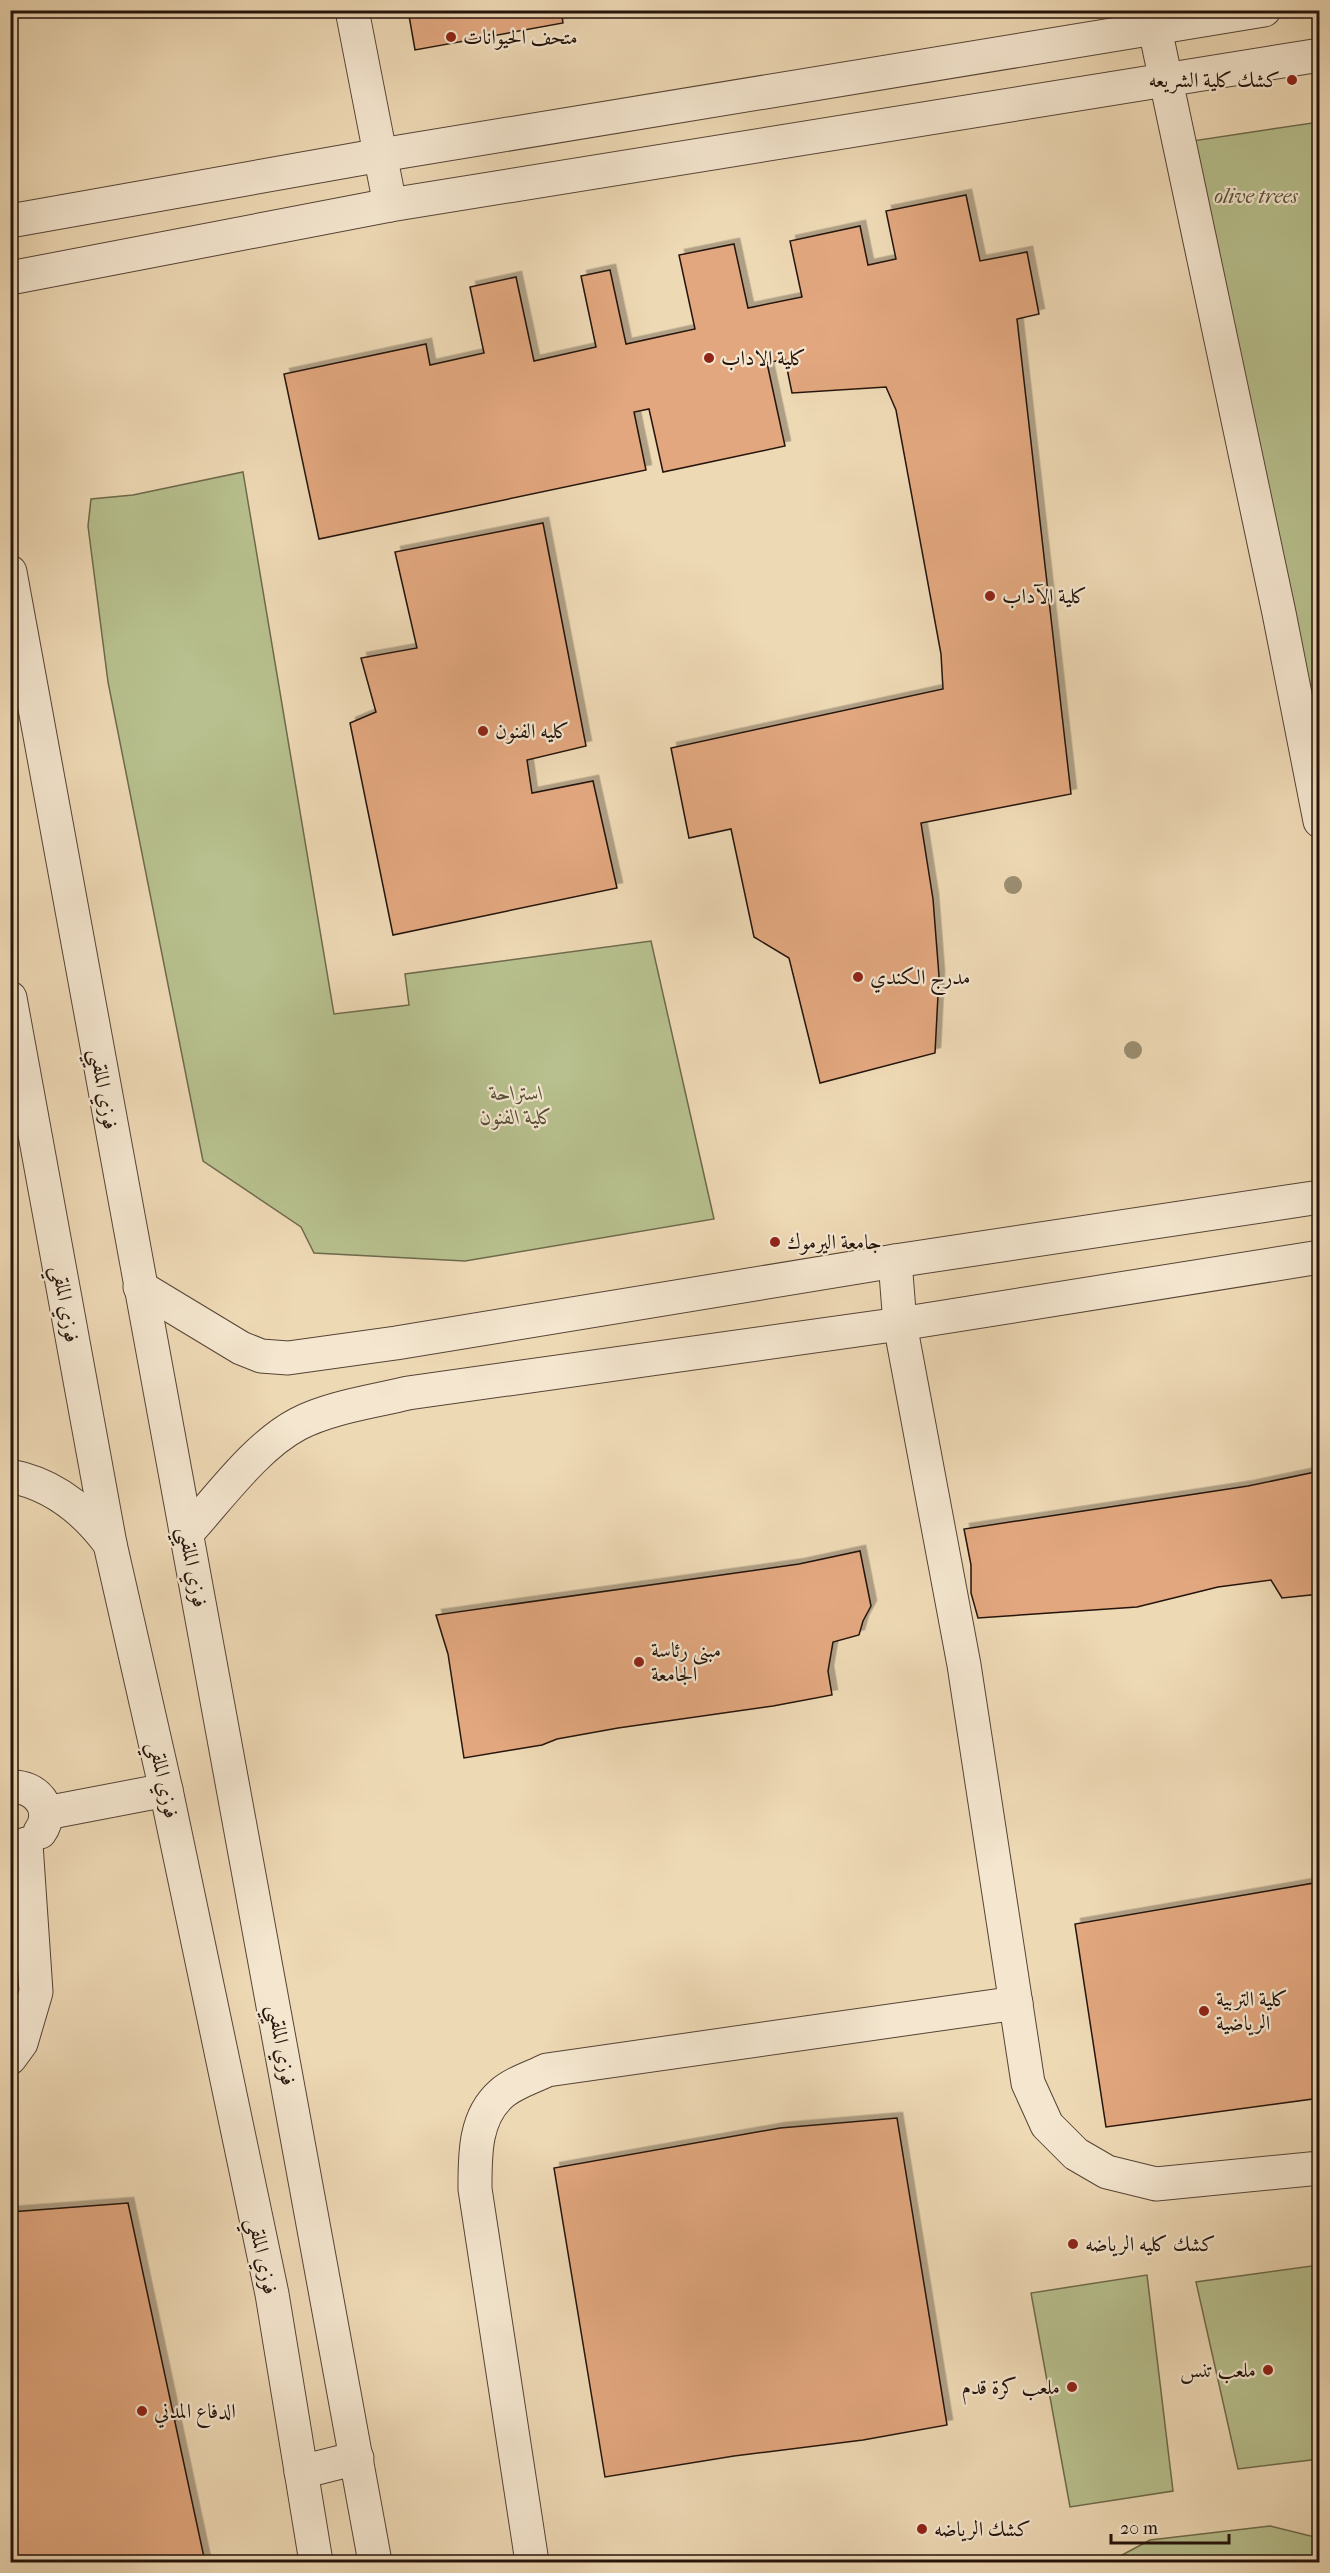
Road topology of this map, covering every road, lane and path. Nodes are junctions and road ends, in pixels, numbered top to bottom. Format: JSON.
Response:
{"nodes":[{"id":1,"x":352,"y":10,"type":"edge"},
{"id":2,"x":1264,"y":10,"type":"edge"},
{"id":3,"x":1153,"y":20,"type":"edge"},
{"id":4,"x":1320,"y":55,"type":"edge"},
{"id":5,"x":1165,"y":80,"type":"junction"},
{"id":6,"x":381,"y":155,"type":"junction"},
{"id":7,"x":390,"y":205,"type":"junction"},
{"id":8,"x":10,"y":221,"type":"edge"},
{"id":9,"x":10,"y":278,"type":"edge"},
{"id":10,"x":10,"y":572,"type":"edge"},
{"id":11,"x":1320,"y":821,"type":"edge"},
{"id":12,"x":10,"y":998,"type":"edge"},
{"id":13,"x":1320,"y":1197,"type":"edge"},
{"id":14,"x":1320,"y":1257,"type":"edge"},
{"id":15,"x":895,"y":1261,"type":"junction"},
{"id":16,"x":140,"y":1287,"type":"junction"},
{"id":17,"x":900,"y":1324,"type":"junction"},
{"id":18,"x":396,"y":1343,"type":"junction"},
{"id":19,"x":408,"y":1393,"type":"junction"},
{"id":20,"x":10,"y":1476,"type":"edge"},
{"id":21,"x":187,"y":1533,"type":"junction"},
{"id":22,"x":110,"y":1544,"type":"junction"},
{"id":23,"x":10,"y":1787,"type":"edge"},
{"id":24,"x":166,"y":1790,"type":"junction"},
{"id":25,"x":46,"y":1813,"type":"junction"},
{"id":26,"x":18,"y":1844,"type":"edge"},
{"id":27,"x":23,"y":1994,"type":"edge"},
{"id":28,"x":1016,"y":2003,"type":"junction"},
{"id":29,"x":10,"y":2058,"type":"edge"},
{"id":30,"x":1320,"y":2168,"type":"edge"},
{"id":31,"x":357,"y":2458,"type":"junction"},
{"id":32,"x":301,"y":2472,"type":"junction"},
{"id":33,"x":316,"y":2562,"type":"edge"},
{"id":34,"x":375,"y":2562,"type":"edge"},
{"id":35,"x":532,"y":2562,"type":"edge"}],
"edges":[{"from":1,"to":6,"type":"street"},
{"from":2,"to":3,"type":"street"},
{"from":3,"to":5,"type":"street"},
{"from":3,"to":6,"type":"street"},
{"from":4,"to":5,"type":"street"},
{"from":5,"to":7,"type":"street"},
{"from":5,"to":11,"type":"street"},
{"from":6,"to":7,"type":"street"},
{"from":6,"to":8,"type":"street"},
{"from":7,"to":9,"type":"street"},
{"from":10,"to":16,"type":"street","name":"فوزي الملقيي"},
{"from":12,"to":22,"type":"street","name":"فوزي الملقي"},
{"from":13,"to":15,"type":"street"},
{"from":14,"to":17,"type":"street"},
{"from":15,"to":17,"type":"street"},
{"from":15,"to":18,"type":"street"},
{"from":16,"to":18,"type":"street"},
{"from":16,"to":21,"type":"street","name":"فوزي الملقيي"},
{"from":17,"to":19,"type":"street"},
{"from":17,"to":28,"type":"street"},
{"from":18,"to":19,"type":"street"},
{"from":19,"to":21,"type":"street"},
{"from":20,"to":22,"type":"street"},
{"from":21,"to":31,"type":"street","name":"فوزي الملقيي"},
{"from":22,"to":24,"type":"street","name":"فوزي الملقي"},
{"from":23,"to":25,"type":"street"},
{"from":24,"to":25,"type":"street"},
{"from":24,"to":32,"type":"street","name":"فوزي الملقي"},
{"from":25,"to":26,"type":"street"},
{"from":26,"to":27,"type":"street"},
{"from":27,"to":29,"type":"street"},
{"from":28,"to":30,"type":"street"},
{"from":28,"to":35,"type":"street"},
{"from":31,"to":32,"type":"street"},
{"from":31,"to":34,"type":"street","name":"فوزي الملقيي"},
{"from":32,"to":33,"type":"street","name":"فوزي الملقي"}]}
